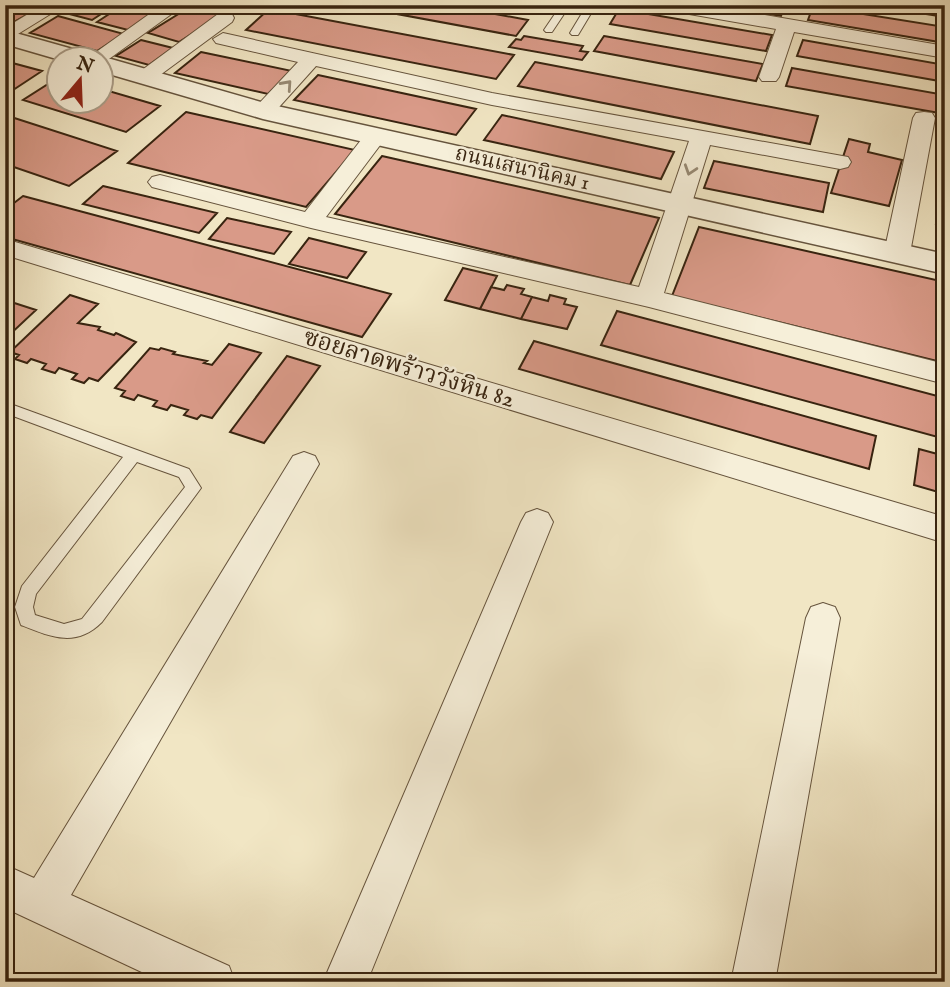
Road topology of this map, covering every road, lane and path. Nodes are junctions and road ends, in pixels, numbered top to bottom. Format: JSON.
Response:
{"nodes":[{"id":1,"x":56,"y":5,"type":"edge"},
{"id":2,"x":175,"y":5,"type":"edge"},
{"id":3,"x":566,"y":5,"type":"edge"},
{"id":4,"x":593,"y":5,"type":"edge"},
{"id":5,"x":672,"y":5,"type":"edge"},
{"id":6,"x":788,"y":26,"type":"junction"},
{"id":7,"x":550,"y":30,"type":"dead end"},
{"id":8,"x":575,"y":33,"type":"dead end"},
{"id":9,"x":5,"y":36,"type":"edge"},
{"id":10,"x":115,"y":46,"type":"edge"},
{"id":11,"x":46,"y":48,"type":"edge"},
{"id":12,"x":945,"y":52,"type":"edge"},
{"id":13,"x":311,"y":58,"type":"junction"},
{"id":14,"x":116,"y":68,"type":"edge"},
{"id":15,"x":145,"y":77,"type":"junction"},
{"id":16,"x":769,"y":77,"type":"dead end"},
{"id":17,"x":263,"y":111,"type":"junction"},
{"id":18,"x":924,"y":118,"type":"dead end"},
{"id":19,"x":376,"y":136,"type":"junction"},
{"id":20,"x":701,"y":136,"type":"junction"},
{"id":21,"x":840,"y":162,"type":"dead end"},
{"id":22,"x":160,"y":183,"type":"dead end"},
{"id":23,"x":679,"y":204,"type":"junction"},
{"id":24,"x":310,"y":220,"type":"junction"},
{"id":25,"x":5,"y":247,"type":"edge"},
{"id":26,"x":897,"y":253,"type":"junction"},
{"id":27,"x":945,"y":264,"type":"edge"},
{"id":28,"x":649,"y":298,"type":"junction"},
{"id":29,"x":945,"y":374,"type":"edge"},
{"id":30,"x":7,"y":410,"type":"edge"},
{"id":31,"x":134,"y":454,"type":"junction"},
{"id":32,"x":304,"y":464,"type":"dead end"},
{"id":33,"x":537,"y":522,"type":"dead end"},
{"id":34,"x":945,"y":530,"type":"edge"},
{"id":35,"x":824,"y":618,"type":"dead end"},
{"id":36,"x":24,"y":895,"type":"edge"},
{"id":37,"x":213,"y":982,"type":"edge"},
{"id":38,"x":345,"y":982,"type":"edge"},
{"id":39,"x":753,"y":982,"type":"edge"}],
"edges":[{"from":1,"to":9,"type":"street"},
{"from":2,"to":10,"type":"street"},
{"from":3,"to":7,"type":"lane"},
{"from":4,"to":8,"type":"lane"},
{"from":5,"to":6,"type":"street"},
{"from":6,"to":12,"type":"street"},
{"from":6,"to":16,"type":"street"},
{"from":9,"to":11,"type":"street"},
{"from":13,"to":15,"type":"street"},
{"from":17,"to":13,"type":"street","one_way":true},
{"from":13,"to":20,"type":"street"},
{"from":14,"to":15,"type":"street","name":"ถนนเสนานิคม 1"},
{"from":15,"to":17,"type":"street","name":"ถนนเสนานิคม 1"},
{"from":17,"to":19,"type":"street","name":"ถนนเสนานิคม 1"},
{"from":18,"to":26,"type":"street"},
{"from":19,"to":23,"type":"street","name":"ถนนเสนานิคม 1"},
{"from":19,"to":24,"type":"street"},
{"from":20,"to":21,"type":"street"},
{"from":20,"to":23,"type":"street","one_way":true},
{"from":22,"to":24,"type":"street"},
{"from":23,"to":26,"type":"street","name":"ถนนเสนานิคม 1"},
{"from":23,"to":28,"type":"street"},
{"from":24,"to":28,"type":"street"},
{"from":25,"to":34,"type":"street","name":"ซอยลาดพร้าววังหิน 82"},
{"from":26,"to":27,"type":"street","name":"ถนนเสนานิคม 1"},
{"from":28,"to":29,"type":"street"},
{"from":30,"to":31,"type":"lane"},
{"from":31,"to":31,"type":"lane"},
{"from":32,"to":36,"type":"street"},
{"from":33,"to":38,"type":"street"},
{"from":35,"to":39,"type":"street"},
{"from":36,"to":37,"type":"street"}]}
